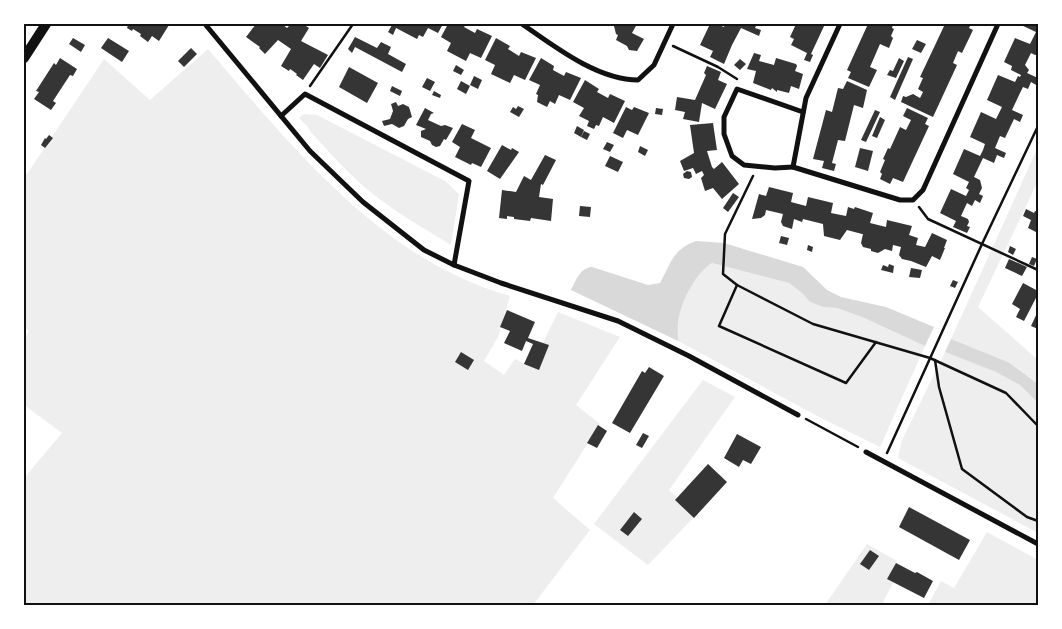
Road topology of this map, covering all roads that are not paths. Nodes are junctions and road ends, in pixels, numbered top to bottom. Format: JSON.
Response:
{"nodes":[{"id":1,"x":46,"y":24,"type":"edge"},
{"id":2,"x":205,"y":24,"type":"edge"},
{"id":3,"x":522,"y":24,"type":"edge"},
{"id":4,"x":674,"y":24,"type":"edge"},
{"id":5,"x":840,"y":24,"type":"edge"},
{"id":6,"x":998,"y":24,"type":"edge"},
{"id":7,"x":24,"y":58,"type":"edge"},
{"id":8,"x":803,"y":112,"type":"junction"},
{"id":9,"x":281,"y":116,"type":"junction"},
{"id":10,"x":793,"y":167,"type":"junction"},
{"id":11,"x":454,"y":265,"type":"junction"},
{"id":12,"x":798,"y":415,"type":"road end"},
{"id":13,"x":866,"y":452,"type":"road end"},
{"id":14,"x":1038,"y":544,"type":"edge"}],
"edges":[{"from":1,"to":7,"type":"main road"},
{"from":2,"to":9,"type":"street"},
{"from":3,"to":4,"type":"street"},
{"from":5,"to":8,"type":"street"},
{"from":6,"to":10,"type":"street"},
{"from":8,"to":10,"type":"street"},
{"from":8,"to":10,"type":"street"},
{"from":9,"to":11,"type":"street"},
{"from":9,"to":11,"type":"street"},
{"from":11,"to":12,"type":"street"},
{"from":13,"to":14,"type":"street"}]}
